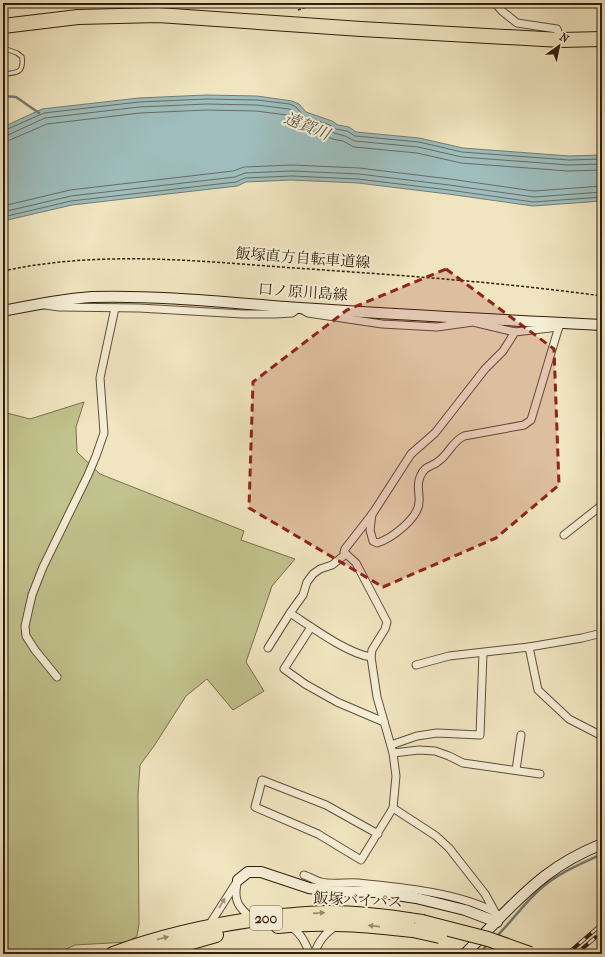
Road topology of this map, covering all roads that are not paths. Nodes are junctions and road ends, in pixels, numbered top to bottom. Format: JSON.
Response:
{"nodes":[{"id":1,"x":495,"y":3,"type":"edge"},
{"id":2,"x":3,"y":26,"type":"edge"},
{"id":3,"x":602,"y":39,"type":"edge"},
{"id":4,"x":561,"y":40,"type":"junction"},
{"id":5,"x":3,"y":48,"type":"edge"},
{"id":6,"x":3,"y":74,"type":"edge"},
{"id":7,"x":36,"y":304,"type":"junction"},
{"id":8,"x":115,"y":308,"type":"junction"},
{"id":9,"x":299,"y":308,"type":"junction"},
{"id":10,"x":3,"y":311,"type":"edge"},
{"id":11,"x":473,"y":320,"type":"junction"},
{"id":12,"x":559,"y":325,"type":"junction"},
{"id":13,"x":602,"y":325,"type":"edge"},
{"id":14,"x":515,"y":332,"type":"junction"},
{"id":15,"x":602,"y":505,"type":"edge"},
{"id":16,"x":373,"y":513,"type":"junction"},
{"id":17,"x":564,"y":535,"type":"dead end"},
{"id":18,"x":346,"y":554,"type":"junction"},
{"id":19,"x":290,"y":614,"type":"junction"},
{"id":20,"x":311,"y":627,"type":"junction"},
{"id":21,"x":602,"y":633,"type":"edge"},
{"id":22,"x":529,"y":647,"type":"junction"},
{"id":23,"x":268,"y":648,"type":"dead end"},
{"id":24,"x":482,"y":653,"type":"junction"},
{"id":25,"x":370,"y":657,"type":"junction"},
{"id":26,"x":416,"y":665,"type":"dead end"},
{"id":27,"x":57,"y":677,"type":"dead end"},
{"id":28,"x":384,"y":722,"type":"junction"},
{"id":29,"x":521,"y":734,"type":"dead end"},
{"id":30,"x":602,"y":736,"type":"edge"},
{"id":31,"x":392,"y":749,"type":"junction"},
{"id":32,"x":516,"y":770,"type":"junction"},
{"id":33,"x":540,"y":774,"type":"dead end"},
{"id":34,"x":394,"y":808,"type":"junction"},
{"id":35,"x":378,"y":834,"type":"junction"},
{"id":36,"x":602,"y":844,"type":"edge"},
{"id":37,"x":304,"y":875,"type":"dead end"},
{"id":38,"x":238,"y":880,"type":"junction"},
{"id":39,"x":498,"y":918,"type":"junction"},
{"id":40,"x":252,"y":919,"type":"junction"},
{"id":41,"x":338,"y":924,"type":"junction"},
{"id":42,"x":289,"y":925,"type":"junction"},
{"id":43,"x":418,"y":926,"type":"junction"},
{"id":44,"x":208,"y":927,"type":"junction"},
{"id":45,"x":113,"y":954,"type":"edge"},
{"id":46,"x":150,"y":954,"type":"edge"},
{"id":47,"x":310,"y":954,"type":"edge"},
{"id":48,"x":314,"y":954,"type":"edge"},
{"id":49,"x":466,"y":954,"type":"edge"},
{"id":50,"x":502,"y":954,"type":"edge"},
{"id":51,"x":530,"y":954,"type":"edge"}],
"edges":[{"from":1,"to":4,"type":"street"},
{"from":2,"to":4,"type":"highway"},
{"from":3,"to":4,"type":"highway"},
{"from":5,"to":6,"type":"lane"},
{"from":7,"to":8,"type":"street"},
{"from":7,"to":9,"type":"main road","name":"口ノ原川島線"},
{"from":7,"to":10,"type":"main road","name":"口ノ原川島線"},
{"from":8,"to":9,"type":"street"},
{"from":8,"to":27,"type":"street"},
{"from":9,"to":11,"type":"main road","name":"口ノ原川島線"},
{"from":11,"to":12,"type":"main road","name":"口ノ原川島線"},
{"from":11,"to":14,"type":"street"},
{"from":12,"to":13,"type":"main road","name":"口ノ原川島線"},
{"from":12,"to":14,"type":"street"},
{"from":12,"to":16,"type":"street"},
{"from":14,"to":16,"type":"street"},
{"from":15,"to":17,"type":"street"},
{"from":16,"to":18,"type":"street"},
{"from":18,"to":19,"type":"street"},
{"from":18,"to":25,"type":"street"},
{"from":19,"to":20,"type":"street"},
{"from":19,"to":23,"type":"street"},
{"from":20,"to":25,"type":"street"},
{"from":20,"to":28,"type":"street"},
{"from":21,"to":22,"type":"street"},
{"from":22,"to":24,"type":"street"},
{"from":22,"to":30,"type":"street"},
{"from":24,"to":26,"type":"street"},
{"from":24,"to":31,"type":"street"},
{"from":25,"to":28,"type":"street"},
{"from":28,"to":31,"type":"street"},
{"from":29,"to":32,"type":"street"},
{"from":31,"to":32,"type":"street"},
{"from":31,"to":34,"type":"street"},
{"from":32,"to":33,"type":"street"},
{"from":34,"to":35,"type":"street"},
{"from":34,"to":39,"type":"street"},
{"from":35,"to":35,"type":"street"},
{"from":36,"to":39,"type":"main road"},
{"from":37,"to":39,"type":"street"},
{"from":38,"to":39,"type":"main road"},
{"from":38,"to":40,"type":"street"},
{"from":44,"to":38,"type":"street","one_way":true},
{"from":39,"to":49,"type":"main road"},
{"from":40,"to":43,"type":"highway","name":"飯塚バイパス","number":"200","one_way":true},
{"from":40,"to":44,"type":"highway","name":"飯塚バイパス","number":"200"},
{"from":41,"to":42,"type":"highway","number":"200"},
{"from":43,"to":41,"type":"highway","number":"200","one_way":true},
{"from":41,"to":48,"type":"street"},
{"from":42,"to":46,"type":"highway","number":"200"},
{"from":42,"to":47,"type":"street"},
{"from":43,"to":50,"type":"highway","number":"200","bridge":true},
{"from":43,"to":51,"type":"highway","name":"飯塚バイパス","number":"200","bridge":true},
{"from":45,"to":44,"type":"highway","name":"飯塚バイパス","number":"200","one_way":true}]}
